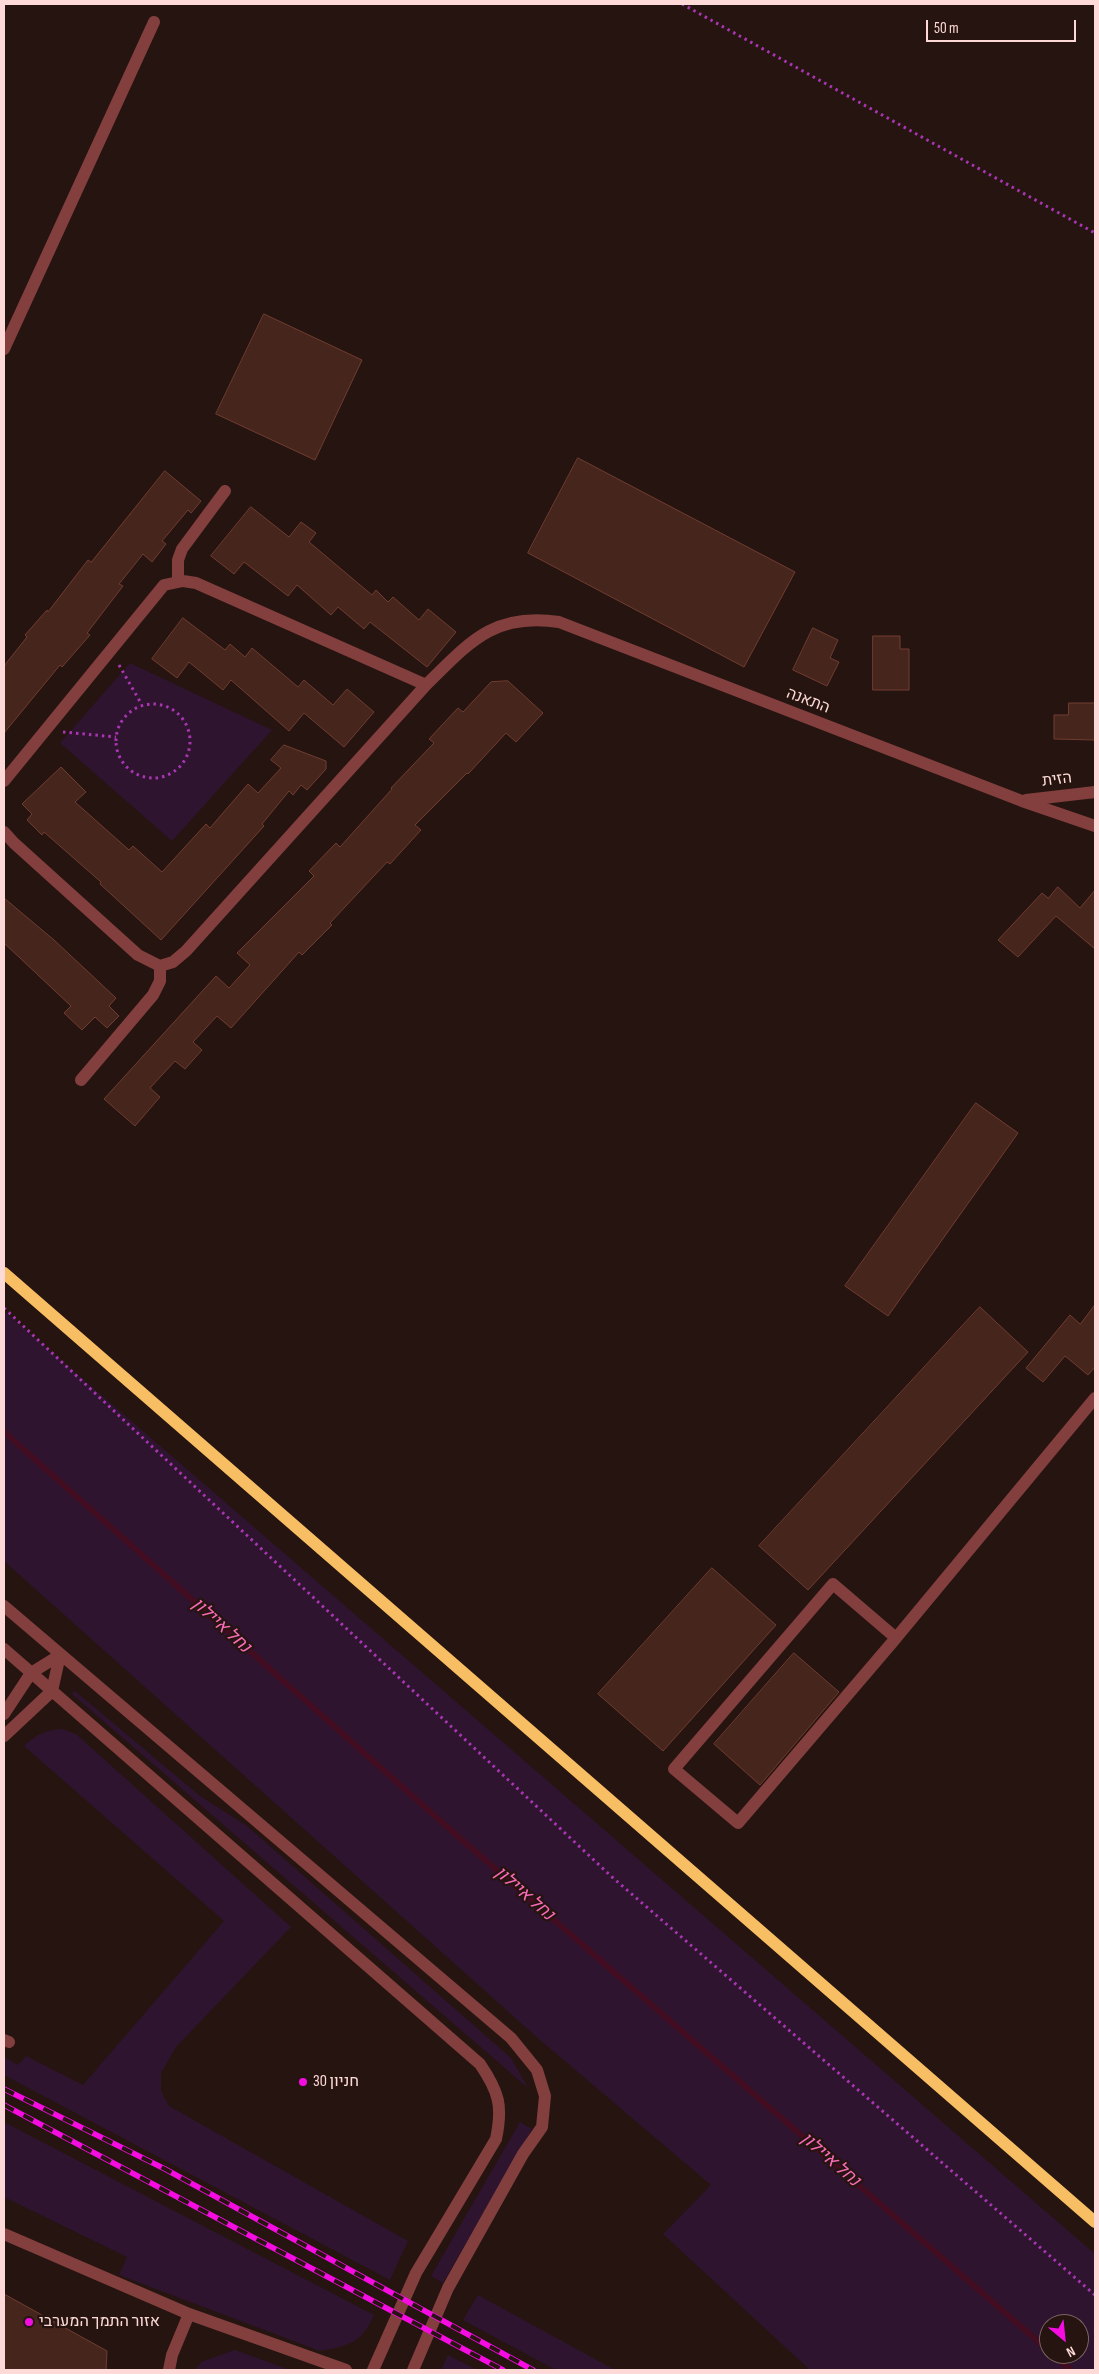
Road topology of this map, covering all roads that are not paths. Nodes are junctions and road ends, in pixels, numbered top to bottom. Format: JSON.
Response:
{"nodes":[{"id":1,"x":154,"y":22,"type":"dead end"},
{"id":2,"x":4,"y":349,"type":"edge"},
{"id":3,"x":225,"y":491,"type":"dead end"},
{"id":4,"x":178,"y":581,"type":"junction"},
{"id":5,"x":426,"y":685,"type":"junction"},
{"id":6,"x":4,"y":781,"type":"edge"},
{"id":7,"x":1095,"y":792,"type":"edge"},
{"id":8,"x":1022,"y":801,"type":"junction"},
{"id":9,"x":1095,"y":826,"type":"edge"},
{"id":10,"x":4,"y":832,"type":"edge"},
{"id":11,"x":160,"y":966,"type":"junction"},
{"id":12,"x":81,"y":1080,"type":"dead end"},
{"id":13,"x":4,"y":1273,"type":"edge"},
{"id":14,"x":1095,"y":1398,"type":"edge"},
{"id":15,"x":4,"y":1606,"type":"edge"},
{"id":16,"x":896,"y":1638,"type":"junction"},
{"id":17,"x":4,"y":1649,"type":"edge"},
{"id":18,"x":60,"y":1656,"type":"junction"},
{"id":19,"x":31,"y":1673,"type":"junction"},
{"id":20,"x":52,"y":1691,"type":"junction"},
{"id":21,"x":4,"y":1714,"type":"edge"},
{"id":22,"x":4,"y":1736,"type":"edge"},
{"id":23,"x":1095,"y":2222,"type":"edge"},
{"id":24,"x":4,"y":2234,"type":"edge"},
{"id":25,"x":189,"y":2314,"type":"junction"},
{"id":26,"x":169,"y":2370,"type":"edge"},
{"id":27,"x":346,"y":2370,"type":"edge"},
{"id":28,"x":372,"y":2370,"type":"edge"},
{"id":29,"x":413,"y":2370,"type":"edge"}],
"edges":[{"from":1,"to":2,"type":"street"},
{"from":3,"to":4,"type":"street"},
{"from":4,"to":5,"type":"street"},
{"from":4,"to":6,"type":"street"},
{"from":5,"to":8,"type":"street","name":"התאנה"},
{"from":5,"to":11,"type":"street","name":"התאנה"},
{"from":7,"to":8,"type":"street","name":"הזית"},
{"from":8,"to":9,"type":"street","name":"התאנה"},
{"from":10,"to":11,"type":"street"},
{"from":11,"to":12,"type":"street"},
{"from":13,"to":23,"type":"main road"},
{"from":14,"to":16,"type":"street"},
{"from":15,"to":18,"type":"street"},
{"from":16,"to":16,"type":"street"},
{"from":17,"to":19,"type":"street"},
{"from":18,"to":19,"type":"street"},
{"from":18,"to":20,"type":"street"},
{"from":18,"to":29,"type":"street"},
{"from":19,"to":20,"type":"street"},
{"from":19,"to":21,"type":"street"},
{"from":20,"to":22,"type":"street"},
{"from":20,"to":28,"type":"street"},
{"from":24,"to":25,"type":"street"},
{"from":25,"to":26,"type":"street"},
{"from":25,"to":27,"type":"street"}]}
